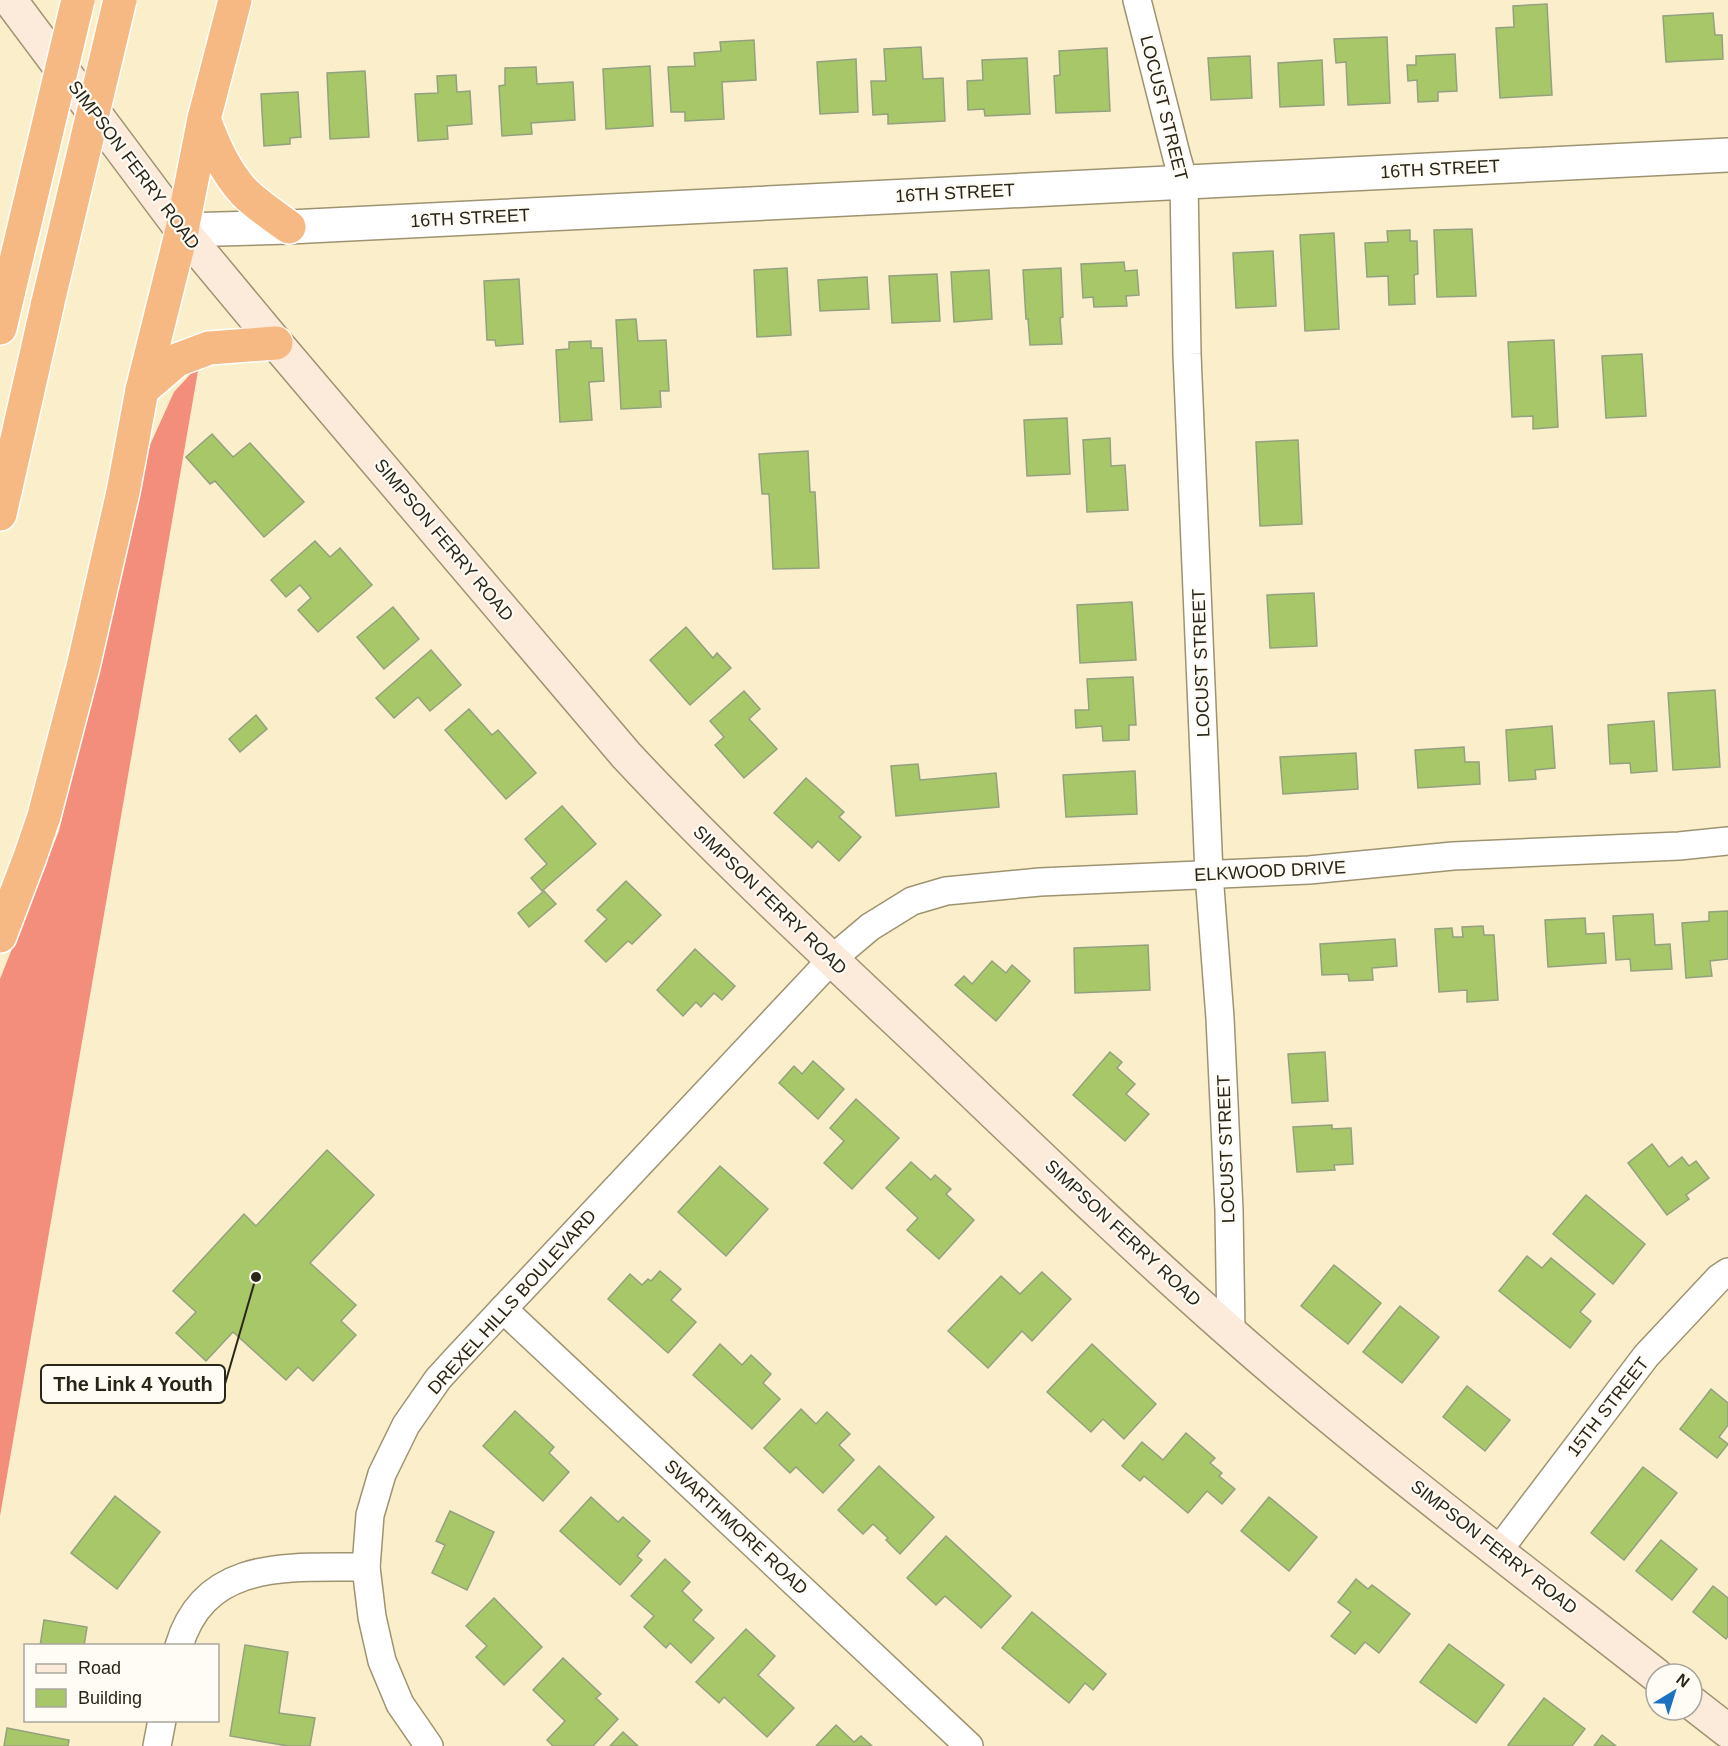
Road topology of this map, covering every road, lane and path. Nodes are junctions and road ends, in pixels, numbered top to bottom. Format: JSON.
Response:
{"nodes":[{"id":1,"x":10,"y":0,"type":"edge"},
{"id":2,"x":78,"y":0,"type":"edge"},
{"id":3,"x":120,"y":0,"type":"edge"},
{"id":4,"x":235,"y":0,"type":"edge"},
{"id":5,"x":1137,"y":0,"type":"edge"},
{"id":6,"x":204,"y":119,"type":"junction"},
{"id":7,"x":1728,"y":155,"type":"edge"},
{"id":8,"x":1184,"y":182,"type":"junction"},
{"id":9,"x":289,"y":227,"type":"junction"},
{"id":10,"x":182,"y":230,"type":"junction"},
{"id":11,"x":0,"y":328,"type":"edge"},
{"id":12,"x":276,"y":343,"type":"junction"},
{"id":13,"x":142,"y":390,"type":"junction"},
{"id":14,"x":0,"y":514,"type":"edge"},
{"id":15,"x":1728,"y":841,"type":"edge"},
{"id":16,"x":1209,"y":874,"type":"junction"},
{"id":17,"x":0,"y":936,"type":"edge"},
{"id":18,"x":832,"y":960,"type":"junction"},
{"id":19,"x":1728,"y":1272,"type":"edge"},
{"id":20,"x":503,"y":1309,"type":"junction"},
{"id":21,"x":1231,"y":1332,"type":"junction"},
{"id":22,"x":1498,"y":1551,"type":"junction"},
{"id":23,"x":366,"y":1567,"type":"junction"},
{"id":24,"x":179,"y":1644,"type":"edge"},
{"id":25,"x":1644,"y":1666,"type":"edge"},
{"id":26,"x":1704,"y":1712,"type":"edge"},
{"id":27,"x":162,"y":1722,"type":"edge"},
{"id":28,"x":1728,"y":1731,"type":"edge"},
{"id":29,"x":157,"y":1746,"type":"edge"},
{"id":30,"x":429,"y":1746,"type":"edge"},
{"id":31,"x":969,"y":1746,"type":"edge"}],
"edges":[{"from":1,"to":10,"type":"main road","name":"SIMPSON FERRY ROAD"},
{"from":2,"to":11,"type":"highway","bridge":true},
{"from":3,"to":14,"type":"highway","bridge":true},
{"from":4,"to":6,"type":"highway"},
{"from":5,"to":8,"type":"street","name":"LOCUST STREET"},
{"from":6,"to":9,"type":"highway"},
{"from":6,"to":10,"type":"highway"},
{"from":7,"to":8,"type":"street","name":"16TH STREET"},
{"from":8,"to":9,"type":"street","name":"16TH STREET"},
{"from":8,"to":16,"type":"street","name":"LOCUST STREET"},
{"from":9,"to":10,"type":"street","name":"16TH STREET"},
{"from":10,"to":12,"type":"main road","name":"SIMPSON FERRY ROAD"},
{"from":10,"to":13,"type":"highway"},
{"from":12,"to":13,"type":"highway"},
{"from":12,"to":18,"type":"main road","name":"SIMPSON FERRY ROAD"},
{"from":13,"to":17,"type":"highway"},
{"from":15,"to":16,"type":"street","name":"ELKWOOD DRIVE"},
{"from":16,"to":18,"type":"street","name":"ELKWOOD DRIVE"},
{"from":16,"to":21,"type":"street","name":"LOCUST STREET"},
{"from":18,"to":20,"type":"street","name":"DREXEL HILLS BOULEVARD"},
{"from":18,"to":21,"type":"main road","name":"SIMPSON FERRY ROAD"},
{"from":19,"to":22,"type":"street","name":"15TH STREET"},
{"from":20,"to":23,"type":"street","name":"DREXEL HILLS BOULEVARD"},
{"from":20,"to":31,"type":"street","name":"SWARTHMORE ROAD"},
{"from":21,"to":22,"type":"main road","name":"SIMPSON FERRY ROAD"},
{"from":22,"to":25,"type":"main road","name":"SIMPSON FERRY ROAD"},
{"from":23,"to":24,"type":"street"},
{"from":23,"to":30,"type":"street","name":"DREXEL HILLS BOULEVARD"},
{"from":26,"to":28,"type":"main road"},
{"from":27,"to":29,"type":"street"}]}
